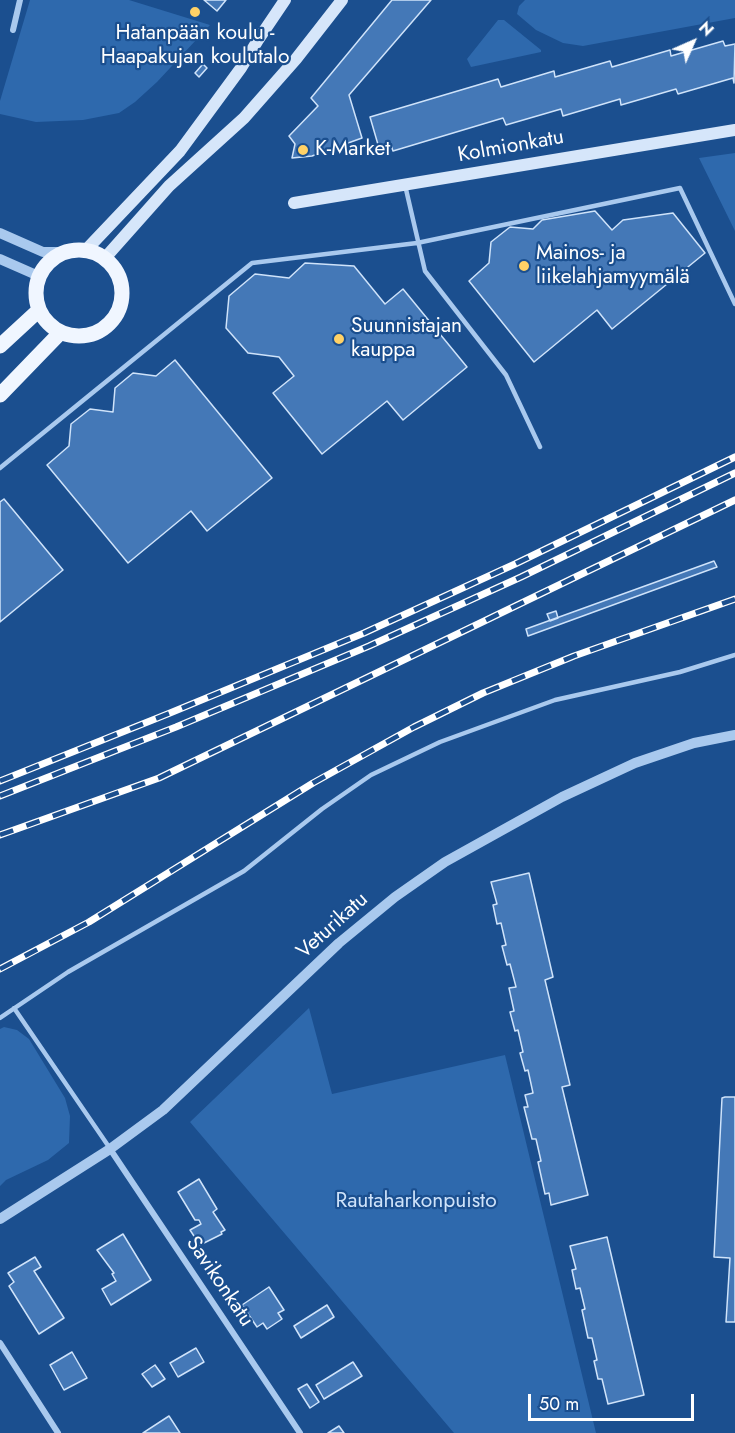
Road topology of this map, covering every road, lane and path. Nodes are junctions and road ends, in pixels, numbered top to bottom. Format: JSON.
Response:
{"nodes":[{"id":1,"x":20,"y":0,"type":"edge"},
{"id":2,"x":285,"y":0,"type":"edge"},
{"id":3,"x":342,"y":0,"type":"edge"},
{"id":4,"x":13,"y":30,"type":"dead end"},
{"id":5,"x":735,"y":130,"type":"edge"},
{"id":6,"x":405,"y":185,"type":"junction"},
{"id":7,"x":294,"y":203,"type":"dead end"},
{"id":8,"x":0,"y":233,"type":"edge"},
{"id":9,"x":417,"y":243,"type":"junction"},
{"id":10,"x":86,"y":250,"type":"junction"},
{"id":11,"x":65,"y":252,"type":"junction"},
{"id":12,"x":105,"y":258,"type":"junction"},
{"id":13,"x":0,"y":259,"type":"edge"},
{"id":14,"x":40,"y":274,"type":"junction"},
{"id":15,"x":735,"y":304,"type":"edge"},
{"id":16,"x":39,"y":310,"type":"junction"},
{"id":17,"x":60,"y":333,"type":"junction"},
{"id":18,"x":0,"y":346,"type":"edge"},
{"id":19,"x":0,"y":394,"type":"edge"},
{"id":20,"x":540,"y":447,"type":"dead end"},
{"id":21,"x":0,"y":468,"type":"edge"},
{"id":22,"x":735,"y":655,"type":"edge"},
{"id":23,"x":735,"y":735,"type":"edge"},
{"id":24,"x":14,"y":1008,"type":"junction"},
{"id":25,"x":0,"y":1018,"type":"edge"},
{"id":26,"x":110,"y":1149,"type":"junction"},
{"id":27,"x":0,"y":1219,"type":"edge"},
{"id":28,"x":0,"y":1343,"type":"edge"},
{"id":29,"x":57,"y":1433,"type":"edge"},
{"id":30,"x":300,"y":1433,"type":"edge"}],
"edges":[{"from":1,"to":4,"type":"street"},
{"from":2,"to":10,"type":"main road"},
{"from":3,"to":12,"type":"main road"},
{"from":5,"to":6,"type":"main road","name":"Kolmionkatu"},
{"from":6,"to":7,"type":"main road","name":"Kolmionkatu"},
{"from":6,"to":9,"type":"lane"},
{"from":8,"to":11,"type":"street"},
{"from":9,"to":15,"type":"lane"},
{"from":9,"to":20,"type":"lane"},
{"from":9,"to":21,"type":"lane"},
{"from":10,"to":11,"type":"main road"},
{"from":10,"to":12,"type":"main road"},
{"from":11,"to":14,"type":"main road"},
{"from":12,"to":17,"type":"main road"},
{"from":13,"to":14,"type":"street"},
{"from":14,"to":16,"type":"main road"},
{"from":16,"to":17,"type":"main road"},
{"from":16,"to":18,"type":"main road"},
{"from":17,"to":19,"type":"main road"},
{"from":22,"to":24,"type":"lane"},
{"from":23,"to":26,"type":"street","name":"Veturikatu"},
{"from":24,"to":25,"type":"lane"},
{"from":24,"to":26,"type":"lane"},
{"from":26,"to":27,"type":"street","name":"Veturikatu"},
{"from":26,"to":30,"type":"street","name":"Savikonkatu"},
{"from":28,"to":29,"type":"street"}]}
